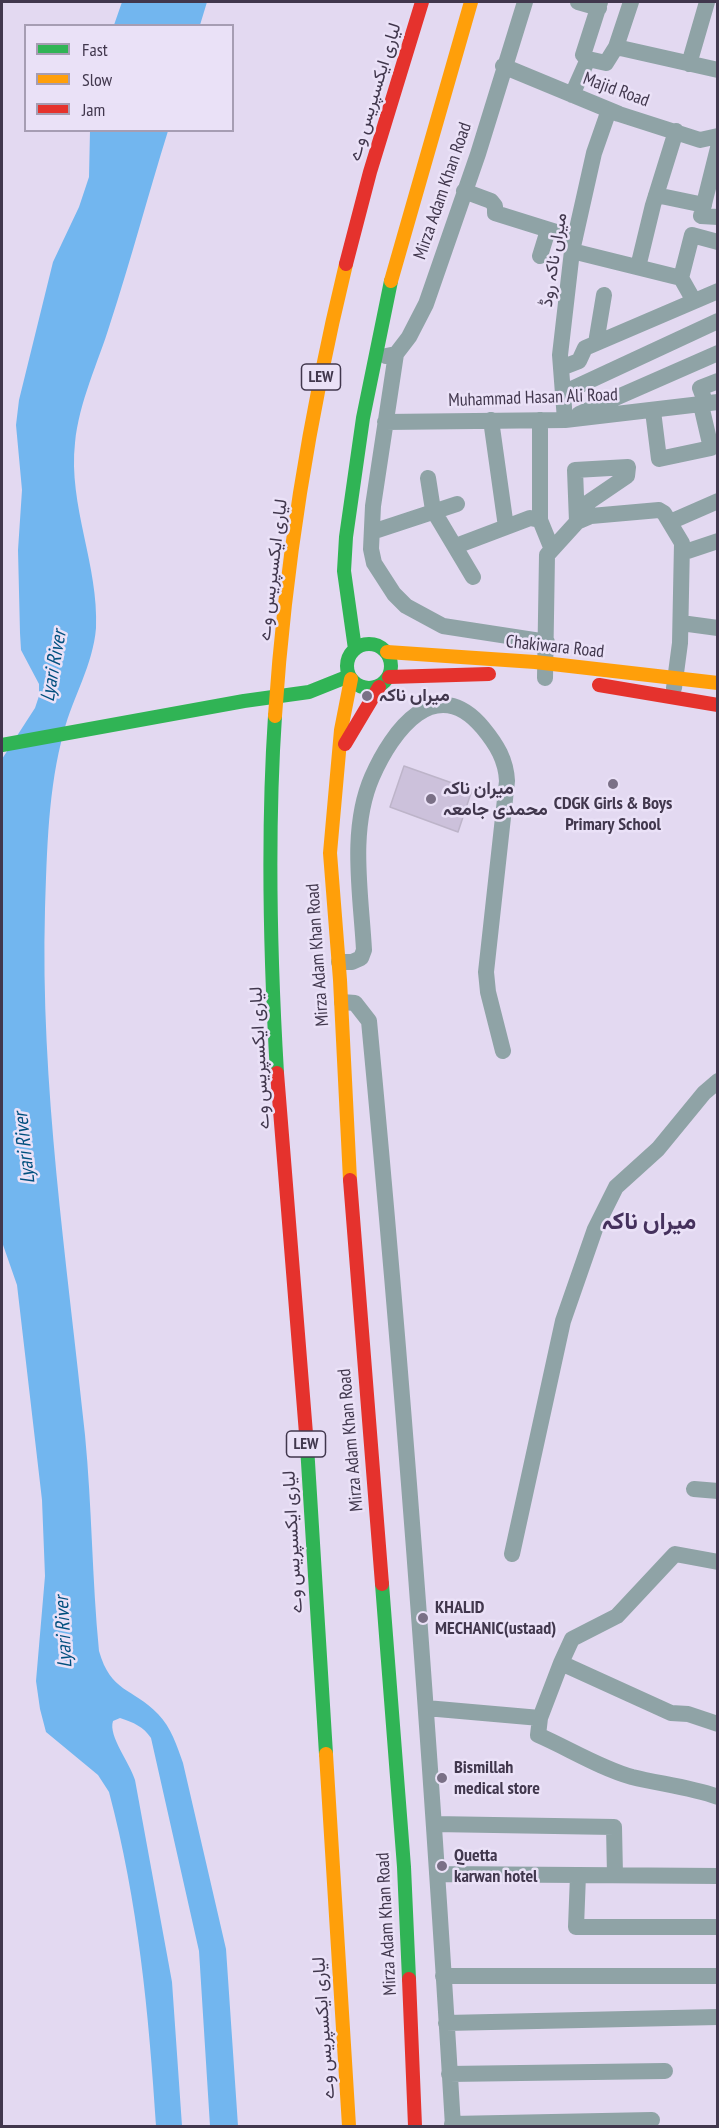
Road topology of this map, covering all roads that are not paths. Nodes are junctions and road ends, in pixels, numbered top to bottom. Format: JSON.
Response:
{"nodes":[{"id":1,"x":422,"y":2,"type":"edge"},
{"id":2,"x":471,"y":2,"type":"edge"},
{"id":3,"x":525,"y":2,"type":"edge"},
{"id":4,"x":578,"y":2,"type":"edge"},
{"id":5,"x":631,"y":2,"type":"edge"},
{"id":6,"x":708,"y":2,"type":"edge"},
{"id":7,"x":599,"y":5,"type":"edge"},
{"id":8,"x":616,"y":47,"type":"junction"},
{"id":9,"x":588,"y":59,"type":"junction"},
{"id":10,"x":689,"y":64,"type":"junction"},
{"id":11,"x":503,"y":66,"type":"junction"},
{"id":12,"x":717,"y":70,"type":"edge"},
{"id":13,"x":572,"y":95,"type":"junction"},
{"id":14,"x":609,"y":110,"type":"junction"},
{"id":15,"x":676,"y":131,"type":"junction"},
{"id":16,"x":717,"y":136,"type":"edge"},
{"id":17,"x":717,"y":148,"type":"edge"},
{"id":18,"x":464,"y":191,"type":"junction"},
{"id":19,"x":656,"y":195,"type":"junction"},
{"id":20,"x":704,"y":205,"type":"junction"},
{"id":21,"x":717,"y":217,"type":"edge"},
{"id":22,"x":548,"y":230,"type":"junction"},
{"id":23,"x":717,"y":242,"type":"edge"},
{"id":24,"x":574,"y":245,"type":"junction"},
{"id":25,"x":540,"y":256,"type":"dead end"},
{"id":26,"x":638,"y":267,"type":"junction"},
{"id":27,"x":681,"y":278,"type":"junction"},
{"id":28,"x":717,"y":291,"type":"edge"},
{"id":29,"x":604,"y":295,"type":"dead end"},
{"id":30,"x":694,"y":301,"type":"junction"},
{"id":31,"x":717,"y":321,"type":"edge"},
{"id":32,"x":596,"y":343,"type":"junction"},
{"id":33,"x":717,"y":353,"type":"edge"},
{"id":34,"x":396,"y":354,"type":"junction"},
{"id":35,"x":561,"y":368,"type":"junction"},
{"id":36,"x":373,"y":373,"type":"junction"},
{"id":37,"x":717,"y":381,"type":"edge"},
{"id":38,"x":563,"y":393,"type":"junction"},
{"id":39,"x":708,"y":404,"type":"edge"},
{"id":40,"x":653,"y":411,"type":"junction"},
{"id":41,"x":491,"y":420,"type":"junction"},
{"id":42,"x":540,"y":420,"type":"junction"},
{"id":43,"x":565,"y":420,"type":"junction"},
{"id":44,"x":385,"y":422,"type":"junction"},
{"id":45,"x":428,"y":478,"type":"dead end"},
{"id":46,"x":717,"y":501,"type":"edge"},
{"id":47,"x":457,"y":504,"type":"dead end"},
{"id":48,"x":433,"y":510,"type":"junction"},
{"id":49,"x":540,"y":520,"type":"junction"},
{"id":50,"x":670,"y":522,"type":"junction"},
{"id":51,"x":506,"y":527,"type":"junction"},
{"id":52,"x":372,"y":532,"type":"junction"},
{"id":53,"x":717,"y":541,"type":"edge"},
{"id":54,"x":456,"y":546,"type":"junction"},
{"id":55,"x":551,"y":547,"type":"junction"},
{"id":56,"x":682,"y":553,"type":"junction"},
{"id":57,"x":473,"y":578,"type":"dead end"},
{"id":58,"x":681,"y":623,"type":"junction"},
{"id":59,"x":717,"y":628,"type":"edge"},
{"id":60,"x":547,"y":642,"type":"junction"},
{"id":61,"x":355,"y":649,"type":"junction"},
{"id":62,"x":387,"y":652,"type":"junction"},
{"id":63,"x":542,"y":673,"type":"junction"},
{"id":64,"x":505,"y":675,"type":"dead end"},
{"id":65,"x":350,"y":677,"type":"junction"},
{"id":66,"x":675,"y":677,"type":"junction"},
{"id":67,"x":384,"y":682,"type":"junction"},
{"id":68,"x":717,"y":683,"type":"edge"},
{"id":69,"x":673,"y":698,"type":"junction"},
{"id":70,"x":717,"y":705,"type":"edge"},
{"id":71,"x":2,"y":745,"type":"edge"},
{"id":72,"x":341,"y":751,"type":"junction"},
{"id":73,"x":339,"y":962,"type":"junction"},
{"id":74,"x":342,"y":1002,"type":"junction"},
{"id":75,"x":503,"y":1051,"type":"dead end"},
{"id":76,"x":717,"y":1082,"type":"edge"},
{"id":77,"x":694,"y":1489,"type":"dead end"},
{"id":78,"x":717,"y":1491,"type":"edge"},
{"id":79,"x":512,"y":1554,"type":"dead end"},
{"id":80,"x":717,"y":1562,"type":"edge"},
{"id":81,"x":561,"y":1663,"type":"junction"},
{"id":82,"x":426,"y":1708,"type":"junction"},
{"id":83,"x":540,"y":1718,"type":"junction"},
{"id":84,"x":717,"y":1724,"type":"edge"},
{"id":85,"x":717,"y":1797,"type":"edge"},
{"id":86,"x":434,"y":1824,"type":"junction"},
{"id":87,"x":437,"y":1874,"type":"junction"},
{"id":88,"x":578,"y":1875,"type":"junction"},
{"id":89,"x":615,"y":1875,"type":"junction"},
{"id":90,"x":717,"y":1876,"type":"edge"},
{"id":91,"x":717,"y":1927,"type":"edge"},
{"id":92,"x":443,"y":1976,"type":"junction"},
{"id":93,"x":717,"y":1976,"type":"edge"},
{"id":94,"x":717,"y":2017,"type":"edge"},
{"id":95,"x":446,"y":2024,"type":"junction"},
{"id":96,"x":664,"y":2071,"type":"dead end"},
{"id":97,"x":449,"y":2074,"type":"junction"},
{"id":98,"x":652,"y":2121,"type":"dead end"},
{"id":99,"x":452,"y":2125,"type":"edge"},
{"id":100,"x":349,"y":2127,"type":"edge"},
{"id":101,"x":415,"y":2127,"type":"edge"}],
"edges":[{"from":1,"to":100,"type":"main road","name":"لیاری ایکسپریس وے","number":"LEW"},
{"from":2,"to":36,"type":"main road","name":"Mirza Adam Khan Road"},
{"from":3,"to":11,"type":"street","name":"Mirza Adam Khan Road"},
{"from":4,"to":7,"type":"street"},
{"from":5,"to":8,"type":"street"},
{"from":6,"to":10,"type":"street"},
{"from":7,"to":9,"type":"street"},
{"from":8,"to":9,"type":"street"},
{"from":8,"to":10,"type":"street"},
{"from":9,"to":13,"type":"street"},
{"from":10,"to":12,"type":"street"},
{"from":11,"to":13,"type":"street","name":"Majid Road"},
{"from":11,"to":18,"type":"street","name":"Mirza Adam Khan Road"},
{"from":13,"to":14,"type":"street","name":"Majid Road"},
{"from":14,"to":15,"type":"street","name":"Majid Road"},
{"from":14,"to":24,"type":"street","name":"میراں ناکہ روڈ"},
{"from":15,"to":16,"type":"street","name":"Majid Road"},
{"from":15,"to":19,"type":"street"},
{"from":17,"to":20,"type":"street"},
{"from":18,"to":22,"type":"street"},
{"from":18,"to":34,"type":"street","name":"Mirza Adam Khan Road"},
{"from":19,"to":20,"type":"street"},
{"from":19,"to":26,"type":"street"},
{"from":20,"to":21,"type":"street"},
{"from":22,"to":24,"type":"street"},
{"from":22,"to":25,"type":"street"},
{"from":23,"to":27,"type":"street"},
{"from":24,"to":26,"type":"street"},
{"from":24,"to":35,"type":"street","name":"میراں ناکہ روڈ"},
{"from":26,"to":27,"type":"street"},
{"from":27,"to":30,"type":"street"},
{"from":28,"to":30,"type":"street"},
{"from":29,"to":32,"type":"street"},
{"from":30,"to":32,"type":"street"},
{"from":31,"to":38,"type":"street"},
{"from":32,"to":35,"type":"street"},
{"from":33,"to":43,"type":"street"},
{"from":34,"to":36,"type":"street","name":"Mirza Adam Khan Road"},
{"from":34,"to":44,"type":"street"},
{"from":35,"to":38,"type":"street","name":"میراں ناکہ روڈ"},
{"from":36,"to":61,"type":"main road","name":"Mirza Adam Khan Road"},
{"from":37,"to":39,"type":"street"},
{"from":38,"to":43,"type":"street","name":"میراں ناکہ روڈ"},
{"from":39,"to":40,"type":"street","name":"Muhammad Hasan Ali Road"},
{"from":39,"to":40,"type":"street"},
{"from":40,"to":43,"type":"street","name":"Muhammad Hasan Ali Road"},
{"from":41,"to":42,"type":"street","name":"Muhammad Hasan Ali Road"},
{"from":41,"to":44,"type":"street","name":"Muhammad Hasan Ali Road"},
{"from":41,"to":51,"type":"street"},
{"from":42,"to":43,"type":"street","name":"Muhammad Hasan Ali Road"},
{"from":42,"to":49,"type":"street"},
{"from":44,"to":52,"type":"street"},
{"from":45,"to":48,"type":"street"},
{"from":46,"to":50,"type":"street"},
{"from":47,"to":48,"type":"street"},
{"from":48,"to":52,"type":"street"},
{"from":48,"to":54,"type":"street"},
{"from":49,"to":51,"type":"street"},
{"from":49,"to":55,"type":"street"},
{"from":50,"to":55,"type":"street"},
{"from":50,"to":56,"type":"street"},
{"from":51,"to":54,"type":"street"},
{"from":52,"to":60,"type":"street"},
{"from":53,"to":56,"type":"street"},
{"from":54,"to":57,"type":"street"},
{"from":55,"to":60,"type":"street"},
{"from":56,"to":58,"type":"street"},
{"from":58,"to":59,"type":"street"},
{"from":58,"to":66,"type":"street"},
{"from":60,"to":63,"type":"street"},
{"from":61,"to":62,"type":"main road"},
{"from":61,"to":65,"type":"main road"},
{"from":62,"to":63,"type":"main road","name":"Chakiwara Road"},
{"from":62,"to":67,"type":"main road"},
{"from":63,"to":66,"type":"main road","name":"Chakiwara Road"},
{"from":63,"to":69,"type":"main road","name":"Chakiwara Road"},
{"from":64,"to":67,"type":"main road","name":"Chakiwara Road"},
{"from":65,"to":67,"type":"main road"},
{"from":65,"to":71,"type":"main road"},
{"from":65,"to":72,"type":"main road","name":"Mirza Adam Khan Road"},
{"from":66,"to":68,"type":"main road","name":"Chakiwara Road"},
{"from":66,"to":69,"type":"street"},
{"from":67,"to":72,"type":"main road","name":"Mirza Adam Khan Road"},
{"from":69,"to":70,"type":"main road","name":"Chakiwara Road"},
{"from":72,"to":73,"type":"main road","name":"Mirza Adam Khan Road"},
{"from":73,"to":74,"type":"main road","name":"Mirza Adam Khan Road"},
{"from":73,"to":75,"type":"street"},
{"from":74,"to":82,"type":"street"},
{"from":74,"to":101,"type":"main road","name":"Mirza Adam Khan Road"},
{"from":76,"to":79,"type":"street"},
{"from":77,"to":78,"type":"street"},
{"from":80,"to":81,"type":"street"},
{"from":81,"to":83,"type":"street"},
{"from":81,"to":84,"type":"street"},
{"from":82,"to":83,"type":"street"},
{"from":82,"to":86,"type":"street"},
{"from":83,"to":85,"type":"street"},
{"from":86,"to":87,"type":"street"},
{"from":86,"to":89,"type":"street"},
{"from":87,"to":88,"type":"street"},
{"from":87,"to":92,"type":"street"},
{"from":88,"to":89,"type":"street"},
{"from":88,"to":91,"type":"street"},
{"from":89,"to":90,"type":"street"},
{"from":92,"to":93,"type":"street"},
{"from":92,"to":95,"type":"street"},
{"from":94,"to":95,"type":"street"},
{"from":95,"to":97,"type":"street"},
{"from":96,"to":97,"type":"street"},
{"from":97,"to":99,"type":"street"},
{"from":98,"to":99,"type":"street"}]}
